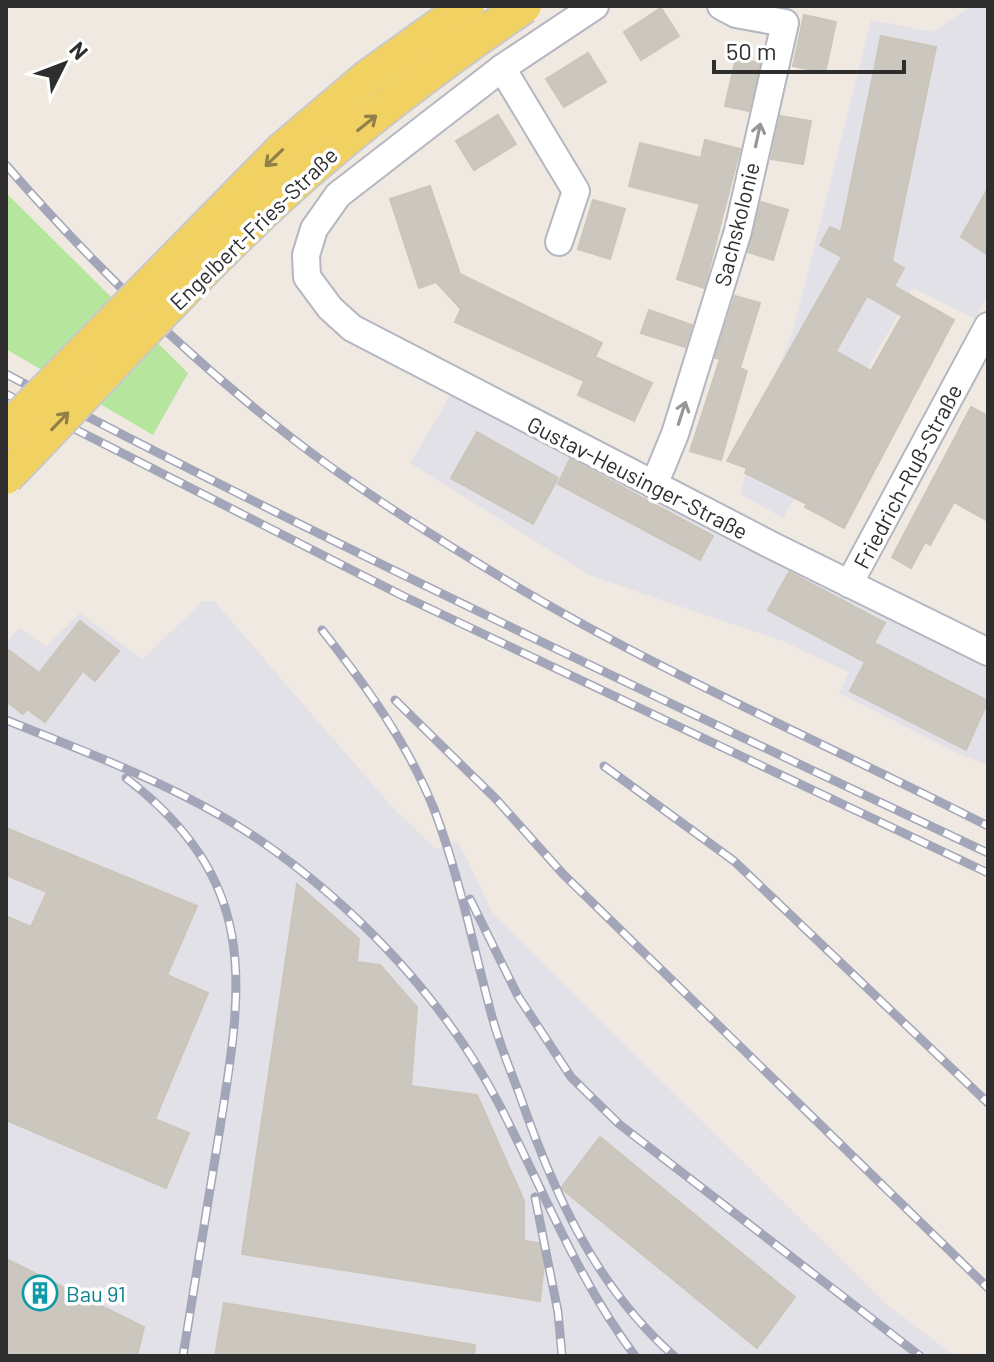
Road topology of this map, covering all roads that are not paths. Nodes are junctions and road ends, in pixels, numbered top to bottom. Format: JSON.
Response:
{"nodes":[{"id":1,"x":467,"y":6,"type":"edge"},
{"id":2,"x":524,"y":6,"type":"edge"},
{"id":3,"x":595,"y":6,"type":"edge"},
{"id":4,"x":721,"y":6,"type":"edge"},
{"id":5,"x":502,"y":68,"type":"junction"},
{"id":6,"x":559,"y":242,"type":"dead end"},
{"id":7,"x":988,"y":326,"type":"edge"},
{"id":8,"x":6,"y":431,"type":"edge"},
{"id":9,"x":6,"y":477,"type":"edge"},
{"id":10,"x":654,"y":485,"type":"junction"},
{"id":11,"x":849,"y":584,"type":"junction"},
{"id":12,"x":988,"y":652,"type":"edge"}],
"edges":[{"from":1,"to":8,"type":"main road","name":"Engelbert-Fries-Straße","one_way":true,"bridge":true},
{"from":9,"to":2,"type":"main road","name":"Engelbert-Fries-Straße","one_way":true,"bridge":true},
{"from":3,"to":5,"type":"street"},
{"from":10,"to":4,"type":"street","name":"Sachskolonie","one_way":true},
{"from":5,"to":6,"type":"street"},
{"from":5,"to":10,"type":"street","name":"Gustav-Heusinger-Straße"},
{"from":7,"to":11,"type":"street","name":"Friedrich-Ruß-Straße"},
{"from":10,"to":11,"type":"street","name":"Gustav-Heusinger-Straße"},
{"from":11,"to":12,"type":"street","name":"Gustav-Heusinger-Straße"}]}
